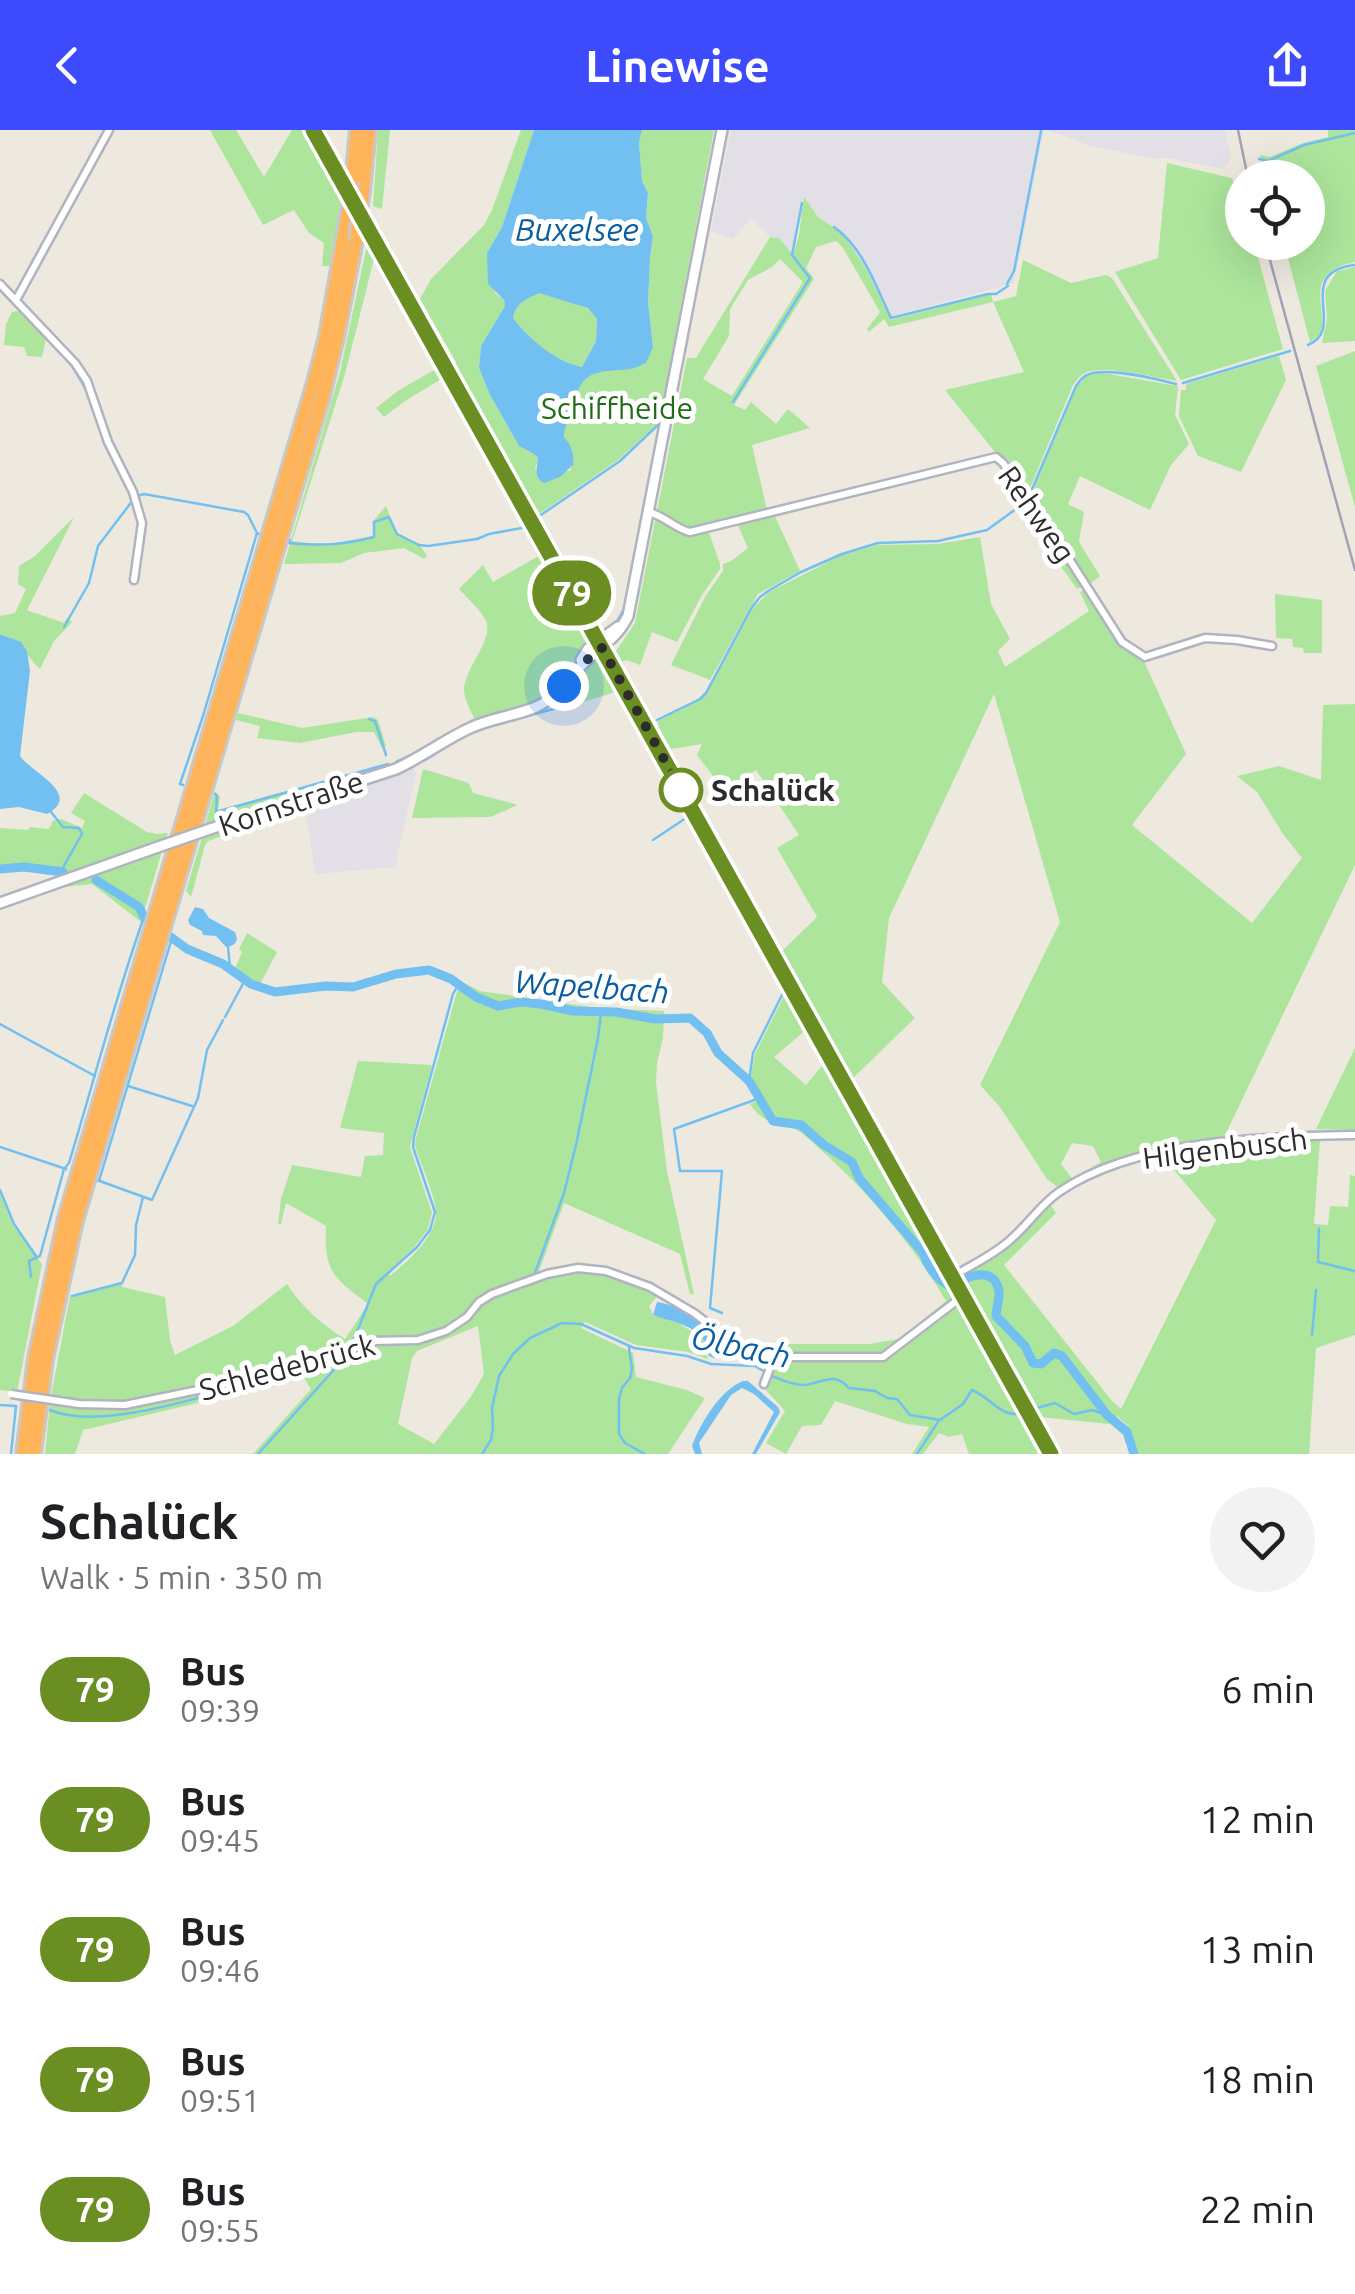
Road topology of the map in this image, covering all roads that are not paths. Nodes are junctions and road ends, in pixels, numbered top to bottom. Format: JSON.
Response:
{"nodes":[{"id":1,"x":109,"y":130,"type":"edge"},
{"id":2,"x":313,"y":130,"type":"edge"},
{"id":3,"x":357,"y":130,"type":"edge"},
{"id":4,"x":369,"y":130,"type":"edge"},
{"id":5,"x":722,"y":130,"type":"edge"},
{"id":6,"x":358,"y":186,"type":"junction"},
{"id":7,"x":0,"y":284,"type":"edge"},
{"id":8,"x":16,"y":300,"type":"junction"},
{"id":9,"x":648,"y":512,"type":"junction"},
{"id":10,"x":134,"y":580,"type":"dead end"},
{"id":11,"x":600,"y":644,"type":"junction"},
{"id":12,"x":1272,"y":646,"type":"dead end"},
{"id":13,"x":0,"y":903,"type":"edge"},
{"id":14,"x":158,"y":927,"type":"junction"},
{"id":15,"x":1355,"y":1134,"type":"edge"},
{"id":16,"x":957,"y":1285,"type":"junction"},
{"id":17,"x":774,"y":1357,"type":"junction"},
{"id":18,"x":766,"y":1376,"type":"dead end"},
{"id":19,"x":0,"y":1393,"type":"edge"},
{"id":20,"x":23,"y":1454,"type":"edge"},
{"id":21,"x":34,"y":1454,"type":"edge"},
{"id":22,"x":1051,"y":1454,"type":"edge"}],
"edges":[{"from":1,"to":8,"type":"street"},
{"from":2,"to":11,"type":"main road"},
{"from":3,"to":6,"type":"highway"},
{"from":4,"to":6,"type":"highway"},
{"from":5,"to":9,"type":"street","name":"Kornstraße"},
{"from":6,"to":14,"type":"highway","bridge":true},
{"from":6,"to":14,"type":"highway","bridge":true},
{"from":7,"to":8,"type":"street"},
{"from":8,"to":10,"type":"street"},
{"from":9,"to":11,"type":"street","name":"Kornstraße"},
{"from":9,"to":12,"type":"street","name":"Rehweg"},
{"from":11,"to":13,"type":"street","name":"Kornstraße","bridge":true},
{"from":11,"to":16,"type":"main road"},
{"from":14,"to":20,"type":"highway"},
{"from":14,"to":21,"type":"highway"},
{"from":15,"to":16,"type":"street","name":"Hilgenbusch"},
{"from":16,"to":17,"type":"street","name":"Schledebrück"},
{"from":16,"to":22,"type":"main road"},
{"from":17,"to":18,"type":"street"},
{"from":17,"to":19,"type":"street","name":"Schledebrück","bridge":true}]}
